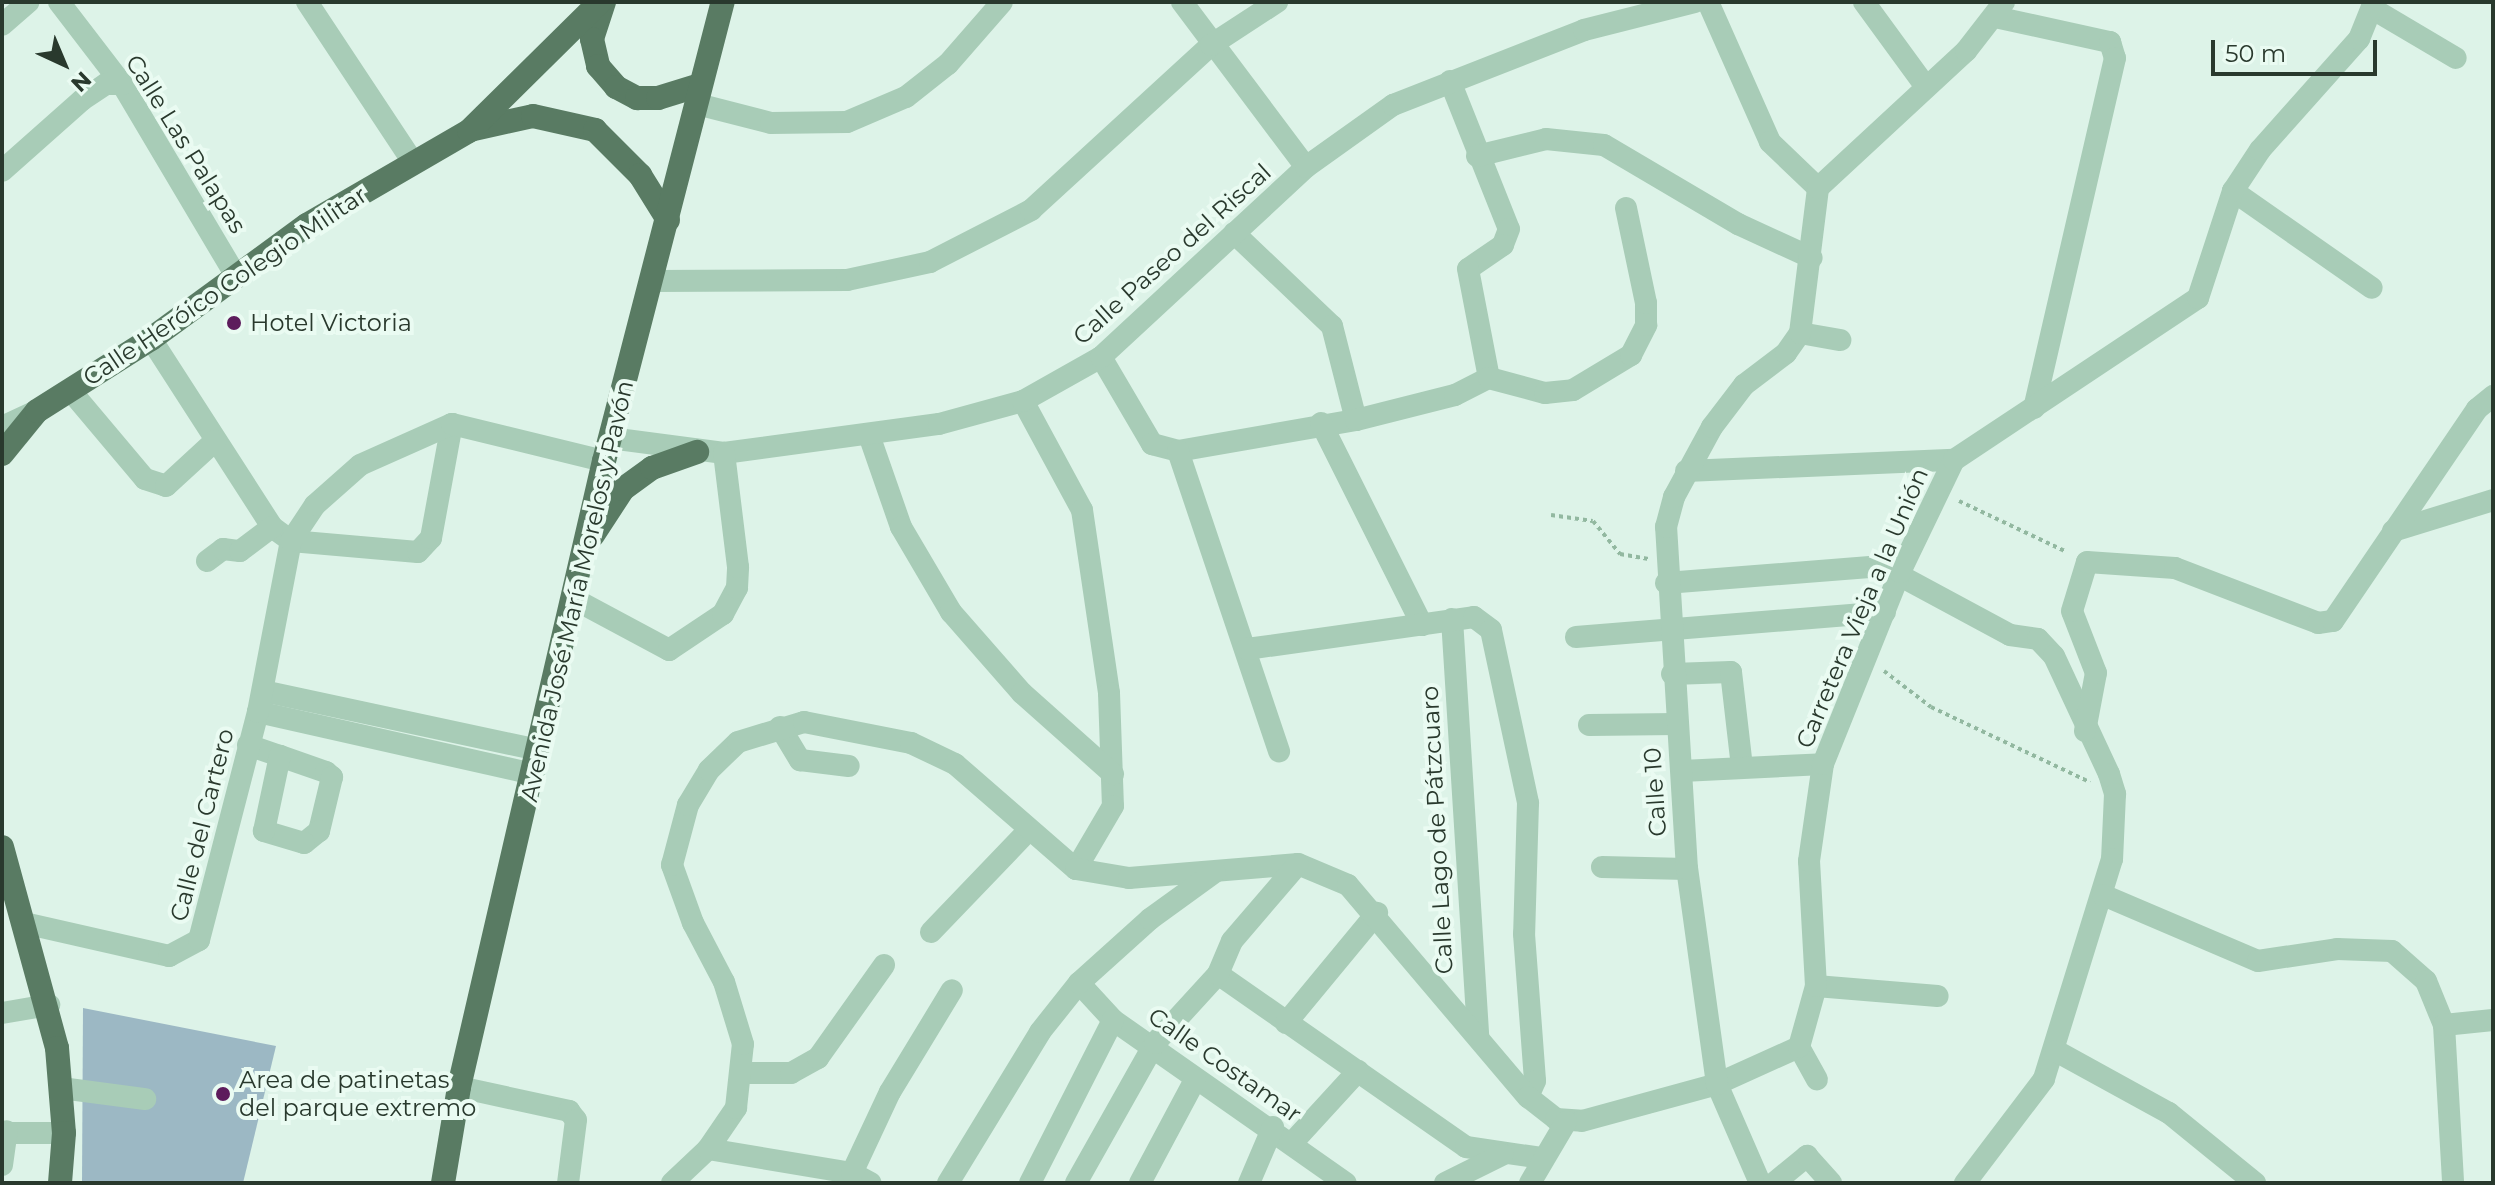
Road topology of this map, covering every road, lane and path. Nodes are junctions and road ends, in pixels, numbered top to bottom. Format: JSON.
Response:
{"nodes":[{"id":1,"x":28,"y":2,"type":"edge"},
{"id":2,"x":59,"y":2,"type":"edge"},
{"id":3,"x":307,"y":2,"type":"edge"},
{"id":4,"x":602,"y":2,"type":"edge"},
{"id":5,"x":723,"y":2,"type":"edge"},
{"id":6,"x":1002,"y":2,"type":"edge"},
{"id":7,"x":1182,"y":2,"type":"edge"},
{"id":8,"x":1277,"y":2,"type":"edge"},
{"id":9,"x":1695,"y":2,"type":"edge"},
{"id":10,"x":1708,"y":2,"type":"edge"},
{"id":11,"x":1864,"y":2,"type":"edge"},
{"id":12,"x":2374,"y":6,"type":"edge"},
{"id":13,"x":1999,"y":10,"type":"edge"},
{"id":14,"x":2,"y":25,"type":"edge"},
{"id":15,"x":1211,"y":45,"type":"junction"},
{"id":16,"x":2456,"y":58,"type":"dead end"},
{"id":17,"x":1450,"y":81,"type":"junction"},
{"id":18,"x":122,"y":84,"type":"junction"},
{"id":19,"x":1926,"y":87,"type":"junction"},
{"id":20,"x":699,"y":95,"type":"junction"},
{"id":21,"x":469,"y":131,"type":"junction"},
{"id":22,"x":1477,"y":156,"type":"junction"},
{"id":23,"x":413,"y":162,"type":"junction"},
{"id":24,"x":1306,"y":167,"type":"junction"},
{"id":25,"x":2,"y":171,"type":"edge"},
{"id":26,"x":1818,"y":188,"type":"junction"},
{"id":27,"x":2233,"y":191,"type":"junction"},
{"id":28,"x":1626,"y":208,"type":"dead end"},
{"id":29,"x":668,"y":220,"type":"junction"},
{"id":30,"x":1234,"y":233,"type":"junction"},
{"id":31,"x":1812,"y":258,"type":"junction"},
{"id":32,"x":236,"y":276,"type":"junction"},
{"id":33,"x":653,"y":281,"type":"junction"},
{"id":34,"x":2372,"y":288,"type":"dead end"},
{"id":35,"x":1800,"y":333,"type":"junction"},
{"id":36,"x":151,"y":339,"type":"junction"},
{"id":37,"x":1840,"y":340,"type":"dead end"},
{"id":38,"x":1101,"y":357,"type":"junction"},
{"id":39,"x":1489,"y":378,"type":"junction"},
{"id":40,"x":70,"y":390,"type":"junction"},
{"id":41,"x":2493,"y":396,"type":"edge"},
{"id":42,"x":1023,"y":401,"type":"junction"},
{"id":43,"x":2034,"y":408,"type":"junction"},
{"id":44,"x":37,"y":411,"type":"junction"},
{"id":45,"x":1356,"y":420,"type":"junction"},
{"id":46,"x":1321,"y":423,"type":"junction"},
{"id":47,"x":452,"y":424,"type":"junction"},
{"id":48,"x":2,"y":427,"type":"edge"},
{"id":49,"x":869,"y":435,"type":"junction"},
{"id":50,"x":215,"y":441,"type":"junction"},
{"id":51,"x":607,"y":449,"type":"junction"},
{"id":52,"x":1178,"y":451,"type":"junction"},
{"id":53,"x":697,"y":452,"type":"junction"},
{"id":54,"x":724,"y":453,"type":"junction"},
{"id":55,"x":2,"y":454,"type":"edge"},
{"id":56,"x":1954,"y":460,"type":"junction"},
{"id":57,"x":1686,"y":471,"type":"junction"},
{"id":58,"x":1939,"y":491,"type":"junction"},
{"id":59,"x":2493,"y":500,"type":"edge"},
{"id":60,"x":1551,"y":515,"type":"dead end"},
{"id":61,"x":272,"y":527,"type":"junction"},
{"id":62,"x":2393,"y":531,"type":"junction"},
{"id":63,"x":291,"y":541,"type":"junction"},
{"id":64,"x":583,"y":550,"type":"junction"},
{"id":65,"x":1664,"y":559,"type":"junction"},
{"id":66,"x":207,"y":561,"type":"dead end"},
{"id":67,"x":2087,"y":562,"type":"junction"},
{"id":68,"x":1900,"y":572,"type":"junction"},
{"id":69,"x":1666,"y":583,"type":"junction"},
{"id":70,"x":574,"y":599,"type":"junction"},
{"id":71,"x":1885,"y":612,"type":"junction"},
{"id":72,"x":1452,"y":619,"type":"junction"},
{"id":73,"x":1422,"y":625,"type":"junction"},
{"id":74,"x":1671,"y":632,"type":"junction"},
{"id":75,"x":1576,"y":637,"type":"dead end"},
{"id":76,"x":1247,"y":649,"type":"junction"},
{"id":77,"x":1864,"y":661,"type":"junction"},
{"id":78,"x":1672,"y":674,"type":"junction"},
{"id":79,"x":260,"y":701,"type":"junction"},
{"id":80,"x":1676,"y":724,"type":"junction"},
{"id":81,"x":1589,"y":725,"type":"dead end"},
{"id":82,"x":780,"y":727,"type":"junction"},
{"id":83,"x":2085,"y":732,"type":"junction"},
{"id":84,"x":248,"y":745,"type":"junction"},
{"id":85,"x":539,"y":750,"type":"junction"},
{"id":86,"x":1279,"y":751,"type":"dead end"},
{"id":87,"x":280,"y":756,"type":"junction"},
{"id":88,"x":1823,"y":764,"type":"junction"},
{"id":89,"x":849,"y":766,"type":"dead end"},
{"id":90,"x":1742,"y":767,"type":"junction"},
{"id":91,"x":1682,"y":771,"type":"junction"},
{"id":92,"x":534,"y":774,"type":"junction"},
{"id":93,"x":1113,"y":774,"type":"junction"},
{"id":94,"x":2115,"y":794,"type":"junction"},
{"id":95,"x":229,"y":823,"type":"junction"},
{"id":96,"x":264,"y":831,"type":"junction"},
{"id":97,"x":1028,"y":831,"type":"junction"},
{"id":98,"x":2,"y":847,"type":"edge"},
{"id":99,"x":1298,"y":864,"type":"junction"},
{"id":100,"x":1602,"y":867,"type":"dead end"},
{"id":101,"x":1076,"y":869,"type":"junction"},
{"id":102,"x":1219,"y":869,"type":"junction"},
{"id":103,"x":1687,"y":869,"type":"junction"},
{"id":104,"x":2103,"y":895,"type":"junction"},
{"id":105,"x":1377,"y":913,"type":"junction"},
{"id":106,"x":24,"y":923,"type":"junction"},
{"id":107,"x":931,"y":932,"type":"dead end"},
{"id":108,"x":884,"y":965,"type":"dead end"},
{"id":109,"x":1218,"y":974,"type":"junction"},
{"id":110,"x":1079,"y":983,"type":"junction"},
{"id":111,"x":1816,"y":986,"type":"junction"},
{"id":112,"x":952,"y":990,"type":"dead end"},
{"id":113,"x":1938,"y":996,"type":"dead end"},
{"id":114,"x":49,"y":1005,"type":"junction"},
{"id":115,"x":2,"y":1013,"type":"edge"},
{"id":116,"x":1113,"y":1020,"type":"junction"},
{"id":117,"x":2493,"y":1020,"type":"edge"},
{"id":118,"x":1286,"y":1023,"type":"junction"},
{"id":119,"x":2444,"y":1025,"type":"junction"},
{"id":120,"x":1478,"y":1037,"type":"junction"},
{"id":121,"x":1155,"y":1043,"type":"junction"},
{"id":122,"x":1799,"y":1047,"type":"junction"},
{"id":123,"x":2056,"y":1051,"type":"junction"},
{"id":124,"x":1358,"y":1071,"type":"junction"},
{"id":125,"x":741,"y":1073,"type":"junction"},
{"id":126,"x":1817,"y":1079,"type":"dead end"},
{"id":127,"x":1195,"y":1080,"type":"junction"},
{"id":128,"x":1717,"y":1084,"type":"junction"},
{"id":129,"x":459,"y":1087,"type":"junction"},
{"id":130,"x":61,"y":1088,"type":"junction"},
{"id":131,"x":1528,"y":1097,"type":"junction"},
{"id":132,"x":145,"y":1099,"type":"dead end"},
{"id":133,"x":1566,"y":1122,"type":"junction"},
{"id":134,"x":1273,"y":1127,"type":"junction"},
{"id":135,"x":4,"y":1132,"type":"edge"},
{"id":136,"x":64,"y":1133,"type":"junction"},
{"id":137,"x":1292,"y":1143,"type":"junction"},
{"id":138,"x":708,"y":1149,"type":"junction"},
{"id":139,"x":1503,"y":1155,"type":"junction"},
{"id":140,"x":1541,"y":1158,"type":"junction"},
{"id":141,"x":2,"y":1165,"type":"edge"},
{"id":142,"x":861,"y":1178,"type":"edge"},
{"id":143,"x":60,"y":1183,"type":"edge"},
{"id":144,"x":443,"y":1183,"type":"edge"},
{"id":145,"x":568,"y":1183,"type":"edge"},
{"id":146,"x":672,"y":1183,"type":"edge"},
{"id":147,"x":948,"y":1183,"type":"edge"},
{"id":148,"x":1030,"y":1183,"type":"edge"},
{"id":149,"x":1076,"y":1183,"type":"edge"},
{"id":150,"x":1140,"y":1183,"type":"edge"},
{"id":151,"x":1249,"y":1183,"type":"edge"},
{"id":152,"x":1346,"y":1183,"type":"edge"},
{"id":153,"x":1445,"y":1183,"type":"edge"},
{"id":154,"x":1530,"y":1183,"type":"edge"},
{"id":155,"x":1760,"y":1183,"type":"edge"},
{"id":156,"x":1774,"y":1183,"type":"edge"},
{"id":157,"x":1831,"y":1183,"type":"edge"},
{"id":158,"x":1965,"y":1183,"type":"edge"},
{"id":159,"x":2255,"y":1183,"type":"edge"},
{"id":160,"x":2453,"y":1183,"type":"edge"}],
"edges":[{"from":1,"to":14,"type":"street"},
{"from":2,"to":18,"type":"street","name":"Calle Las Palapas"},
{"from":3,"to":23,"type":"street"},
{"from":4,"to":20,"type":"main road"},
{"from":4,"to":21,"type":"main road","name":"Calle Heróico Colegio Militar"},
{"from":5,"to":20,"type":"main road","name":"Avenida José María Morelos y Pavón"},
{"from":6,"to":20,"type":"street"},
{"from":7,"to":15,"type":"street"},
{"from":8,"to":15,"type":"street"},
{"from":9,"to":17,"type":"street","name":"Calle Paseo del Riscal"},
{"from":10,"to":26,"type":"street"},
{"from":11,"to":19,"type":"street"},
{"from":12,"to":16,"type":"street"},
{"from":12,"to":27,"type":"street","name":"Carretera Vieja a la Unión"},
{"from":13,"to":19,"type":"street"},
{"from":13,"to":43,"type":"street"},
{"from":15,"to":24,"type":"street"},
{"from":15,"to":33,"type":"street"},
{"from":17,"to":22,"type":"street"},
{"from":17,"to":24,"type":"street","name":"Calle Paseo del Riscal"},
{"from":18,"to":25,"type":"street"},
{"from":18,"to":32,"type":"street","name":"Calle Las Palapas"},
{"from":19,"to":26,"type":"street"},
{"from":20,"to":29,"type":"main road","name":"Avenida José María Morelos y Pavón"},
{"from":21,"to":23,"type":"main road","name":"Calle Heróico Colegio Militar"},
{"from":21,"to":29,"type":"main road"},
{"from":22,"to":31,"type":"street"},
{"from":22,"to":39,"type":"street"},
{"from":23,"to":32,"type":"main road","name":"Calle Heróico Colegio Militar"},
{"from":24,"to":30,"type":"street","name":"Calle Paseo del Riscal"},
{"from":26,"to":31,"type":"street"},
{"from":27,"to":34,"type":"street"},
{"from":27,"to":43,"type":"street","name":"Carretera Vieja a la Unión"},
{"from":28,"to":39,"type":"street"},
{"from":29,"to":33,"type":"main road","name":"Avenida José María Morelos y Pavón"},
{"from":30,"to":38,"type":"street","name":"Calle Paseo del Riscal"},
{"from":30,"to":45,"type":"street"},
{"from":31,"to":35,"type":"street"},
{"from":32,"to":36,"type":"main road","name":"Calle Heróico Colegio Militar"},
{"from":33,"to":51,"type":"main road","name":"Avenida José María Morelos y Pavón"},
{"from":35,"to":37,"type":"street"},
{"from":35,"to":57,"type":"street","name":"Calle 10"},
{"from":36,"to":40,"type":"main road","name":"Calle Heróico Colegio Militar"},
{"from":36,"to":50,"type":"street"},
{"from":38,"to":42,"type":"street","name":"Calle Paseo del Riscal"},
{"from":38,"to":52,"type":"street"},
{"from":39,"to":45,"type":"street"},
{"from":40,"to":44,"type":"main road","name":"Calle Heróico Colegio Militar"},
{"from":40,"to":50,"type":"street"},
{"from":41,"to":62,"type":"street"},
{"from":42,"to":49,"type":"street","name":"Calle Paseo del Riscal"},
{"from":42,"to":93,"type":"street"},
{"from":43,"to":56,"type":"street","name":"Carretera Vieja a la Unión"},
{"from":44,"to":48,"type":"street"},
{"from":44,"to":55,"type":"main road","name":"Calle Heróico Colegio Militar"},
{"from":45,"to":46,"type":"street"},
{"from":46,"to":52,"type":"street"},
{"from":46,"to":73,"type":"street"},
{"from":47,"to":51,"type":"street","name":"Calle Paseo del Riscal"},
{"from":47,"to":63,"type":"street"},
{"from":47,"to":63,"type":"street"},
{"from":49,"to":54,"type":"street","name":"Calle Paseo del Riscal"},
{"from":49,"to":93,"type":"street"},
{"from":50,"to":61,"type":"street"},
{"from":51,"to":53,"type":"street","name":"Calle Paseo del Riscal"},
{"from":51,"to":64,"type":"main road","name":"Avenida José María Morelos y Pavón"},
{"from":52,"to":76,"type":"street"},
{"from":53,"to":54,"type":"street","name":"Calle Paseo del Riscal"},
{"from":53,"to":64,"type":"main road"},
{"from":54,"to":70,"type":"street"},
{"from":56,"to":57,"type":"street"},
{"from":56,"to":58,"type":"street","name":"Carretera Vieja a la Unión"},
{"from":57,"to":65,"type":"street","name":"Calle 10"},
{"from":58,"to":67,"type":"path"},
{"from":58,"to":68,"type":"street","name":"Carretera Vieja a la Unión"},
{"from":59,"to":62,"type":"street"},
{"from":60,"to":65,"type":"path"},
{"from":61,"to":63,"type":"street"},
{"from":61,"to":66,"type":"street"},
{"from":62,"to":67,"type":"street"},
{"from":63,"to":79,"type":"street","name":"Calle del Cartero"},
{"from":64,"to":70,"type":"main road","name":"Avenida José María Morelos y Pavón"},
{"from":65,"to":69,"type":"street","name":"Calle 10"},
{"from":67,"to":83,"type":"street"},
{"from":68,"to":69,"type":"street"},
{"from":68,"to":71,"type":"street","name":"Carretera Vieja a la Unión"},
{"from":68,"to":83,"type":"street"},
{"from":69,"to":74,"type":"street","name":"Calle 10"},
{"from":70,"to":85,"type":"main road","name":"Avenida José María Morelos y Pavón"},
{"from":71,"to":74,"type":"street"},
{"from":71,"to":77,"type":"street","name":"Carretera Vieja a la Unión"},
{"from":72,"to":73,"type":"street"},
{"from":72,"to":120,"type":"street","name":"Calle Lago de Pátzcuaro"},
{"from":72,"to":131,"type":"street"},
{"from":73,"to":76,"type":"street"},
{"from":74,"to":75,"type":"street"},
{"from":74,"to":78,"type":"street","name":"Calle 10"},
{"from":76,"to":86,"type":"street"},
{"from":77,"to":88,"type":"street","name":"Carretera Vieja a la Unión"},
{"from":77,"to":94,"type":"path"},
{"from":78,"to":80,"type":"street","name":"Calle 10"},
{"from":78,"to":90,"type":"street"},
{"from":79,"to":84,"type":"street","name":"Calle del Cartero"},
{"from":79,"to":85,"type":"street"},
{"from":79,"to":92,"type":"street"},
{"from":80,"to":81,"type":"street"},
{"from":80,"to":91,"type":"street","name":"Calle 10"},
{"from":82,"to":89,"type":"street"},
{"from":82,"to":97,"type":"street"},
{"from":82,"to":125,"type":"street"},
{"from":83,"to":94,"type":"street"},
{"from":84,"to":87,"type":"street"},
{"from":84,"to":95,"type":"street","name":"Calle del Cartero"},
{"from":85,"to":92,"type":"main road","name":"Avenida José María Morelos y Pavón"},
{"from":87,"to":96,"type":"street"},
{"from":87,"to":96,"type":"street"},
{"from":88,"to":90,"type":"street"},
{"from":88,"to":111,"type":"street","name":"Carretera Vieja a la Unión"},
{"from":90,"to":91,"type":"street"},
{"from":91,"to":103,"type":"street","name":"Calle 10"},
{"from":92,"to":129,"type":"main road","name":"Avenida José María Morelos y Pavón"},
{"from":93,"to":101,"type":"street"},
{"from":94,"to":104,"type":"street"},
{"from":95,"to":96,"type":"street"},
{"from":95,"to":106,"type":"street","name":"Calle del Cartero"},
{"from":97,"to":101,"type":"street"},
{"from":97,"to":107,"type":"street"},
{"from":98,"to":106,"type":"main road"},
{"from":99,"to":102,"type":"street"},
{"from":99,"to":105,"type":"street"},
{"from":99,"to":109,"type":"street"},
{"from":100,"to":103,"type":"street"},
{"from":101,"to":102,"type":"street"},
{"from":102,"to":110,"type":"street"},
{"from":103,"to":128,"type":"street","name":"Calle 10"},
{"from":104,"to":119,"type":"street"},
{"from":104,"to":123,"type":"street"},
{"from":105,"to":118,"type":"street"},
{"from":105,"to":120,"type":"street"},
{"from":106,"to":114,"type":"main road"},
{"from":108,"to":125,"type":"street"},
{"from":109,"to":118,"type":"street"},
{"from":109,"to":121,"type":"street"},
{"from":110,"to":116,"type":"street","name":"Calle Costamar"},
{"from":110,"to":147,"type":"street"},
{"from":111,"to":113,"type":"street"},
{"from":111,"to":122,"type":"street","name":"Carretera Vieja a la Unión"},
{"from":112,"to":142,"type":"street"},
{"from":114,"to":115,"type":"street"},
{"from":114,"to":130,"type":"main road"},
{"from":116,"to":121,"type":"street","name":"Calle Costamar"},
{"from":116,"to":148,"type":"street"},
{"from":117,"to":119,"type":"street"},
{"from":118,"to":124,"type":"street"},
{"from":119,"to":160,"type":"street"},
{"from":120,"to":131,"type":"street"},
{"from":121,"to":127,"type":"street","name":"Calle Costamar"},
{"from":121,"to":149,"type":"street"},
{"from":122,"to":126,"type":"street"},
{"from":122,"to":128,"type":"street"},
{"from":123,"to":158,"type":"street"},
{"from":123,"to":159,"type":"street"},
{"from":124,"to":137,"type":"street"},
{"from":124,"to":139,"type":"street"},
{"from":125,"to":138,"type":"street"},
{"from":127,"to":134,"type":"street","name":"Calle Costamar"},
{"from":127,"to":150,"type":"street"},
{"from":128,"to":133,"type":"street"},
{"from":128,"to":155,"type":"street","name":"Calle 10"},
{"from":129,"to":144,"type":"main road","name":"Avenida José María Morelos y Pavón"},
{"from":129,"to":145,"type":"street"},
{"from":130,"to":132,"type":"street"},
{"from":130,"to":136,"type":"main road"},
{"from":131,"to":133,"type":"street"},
{"from":133,"to":140,"type":"street"},
{"from":134,"to":137,"type":"street","name":"Calle Costamar"},
{"from":134,"to":151,"type":"street"},
{"from":135,"to":136,"type":"street"},
{"from":135,"to":141,"type":"street"},
{"from":136,"to":143,"type":"main road"},
{"from":137,"to":152,"type":"street","name":"Calle Costamar"},
{"from":138,"to":142,"type":"street"},
{"from":138,"to":146,"type":"street"},
{"from":139,"to":140,"type":"street"},
{"from":139,"to":153,"type":"street"},
{"from":140,"to":154,"type":"street"},
{"from":156,"to":157,"type":"street"}]}
